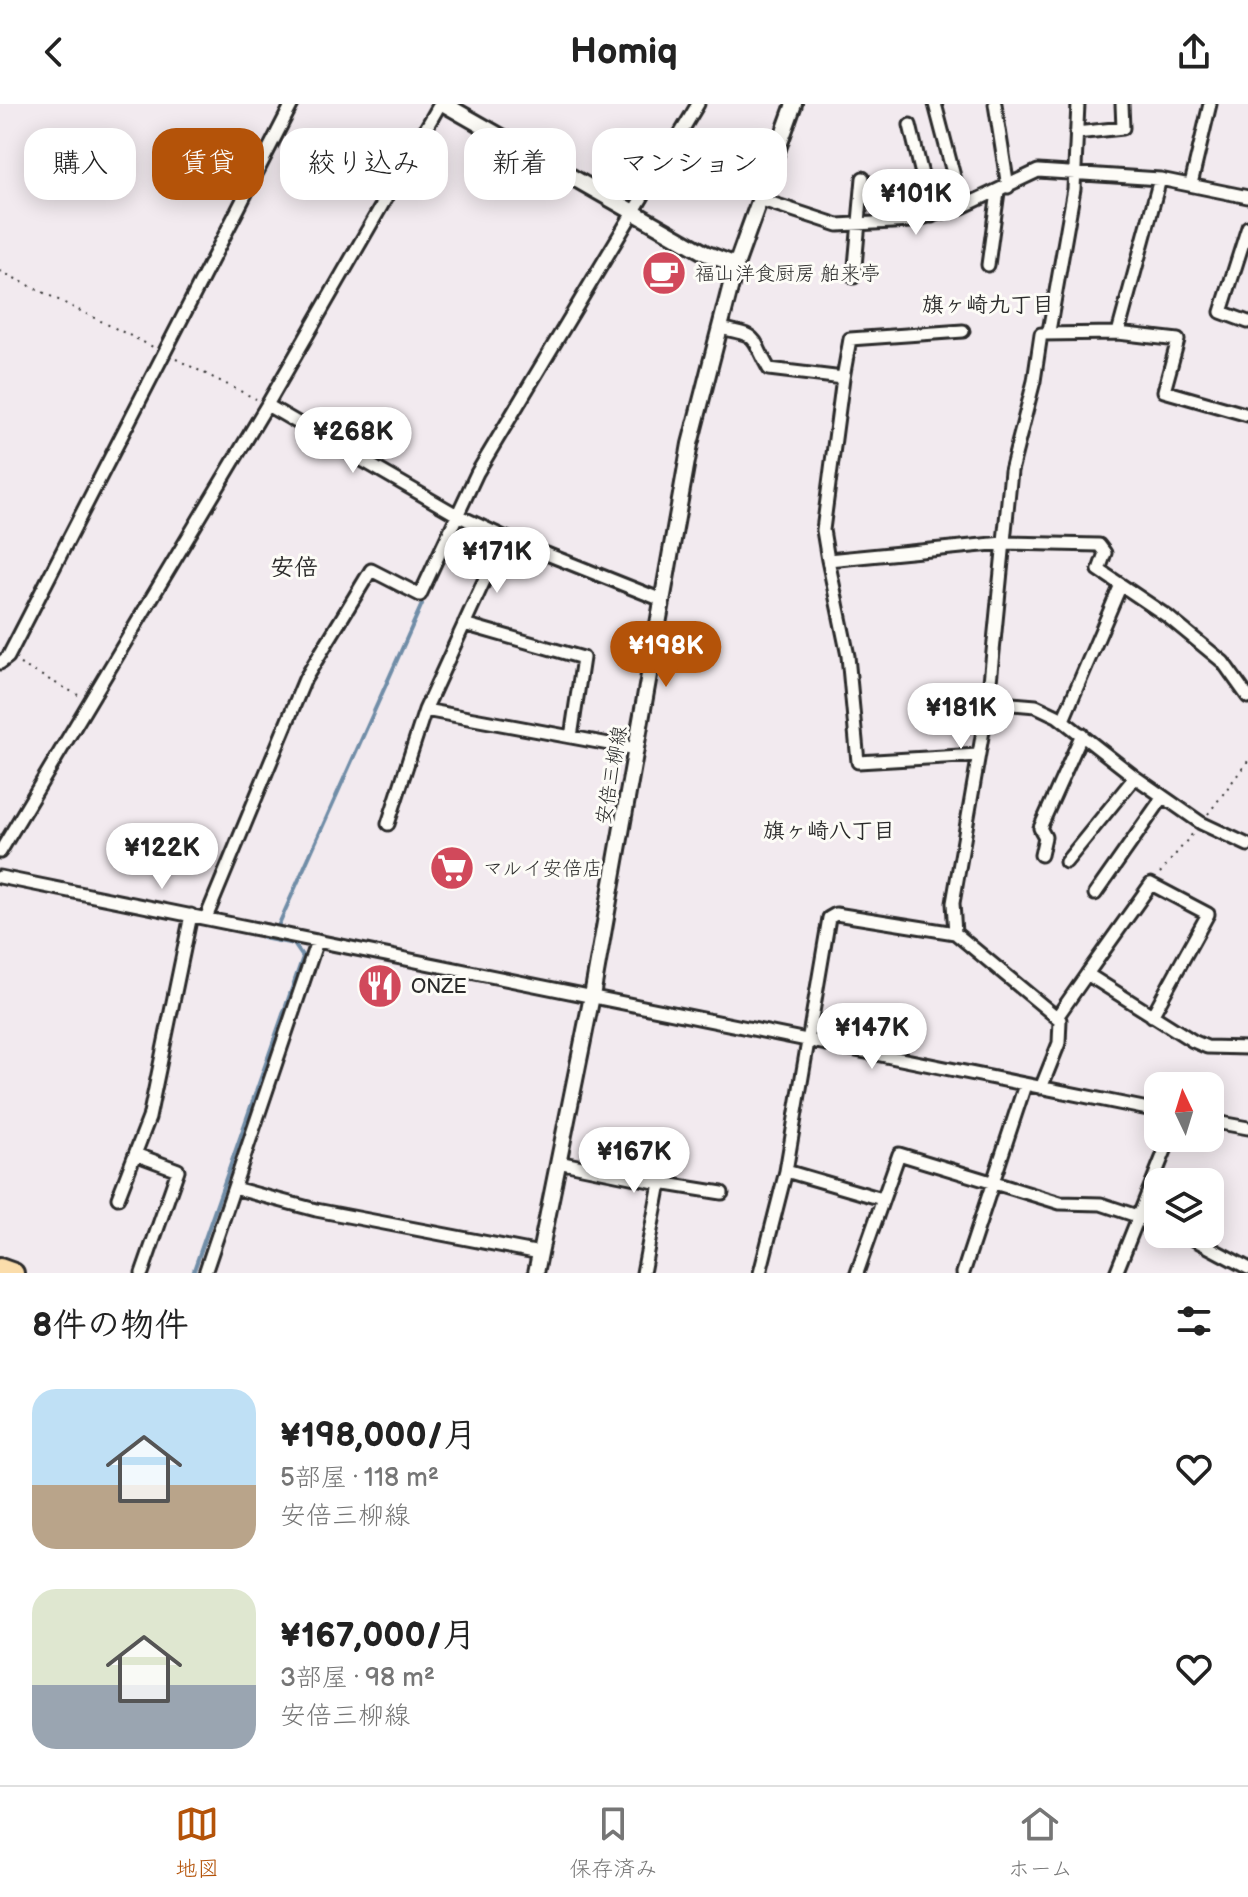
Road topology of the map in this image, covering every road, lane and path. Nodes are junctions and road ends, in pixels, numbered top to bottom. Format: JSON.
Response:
{"nodes":[{"id":1,"x":292,"y":104,"type":"edge"},
{"id":2,"x":442,"y":104,"type":"edge"},
{"id":3,"x":698,"y":104,"type":"edge"},
{"id":4,"x":794,"y":104,"type":"edge"},
{"id":5,"x":935,"y":104,"type":"edge"},
{"id":6,"x":995,"y":104,"type":"edge"},
{"id":7,"x":1078,"y":104,"type":"edge"},
{"id":8,"x":1122,"y":104,"type":"edge"},
{"id":9,"x":1210,"y":104,"type":"edge"},
{"id":10,"x":910,"y":125,"type":"dead end"},
{"id":11,"x":785,"y":128,"type":"edge"},
{"id":12,"x":1076,"y":133,"type":"junction"},
{"id":13,"x":1074,"y":171,"type":"junction"},
{"id":14,"x":863,"y":178,"type":"dead end"},
{"id":15,"x":1160,"y":179,"type":"junction"},
{"id":16,"x":1191,"y":184,"type":"junction"},
{"id":17,"x":1003,"y":190,"type":"junction"},
{"id":18,"x":1248,"y":197,"type":"edge"},
{"id":19,"x":759,"y":200,"type":"edge"},
{"id":20,"x":762,"y":200,"type":"edge"},
{"id":21,"x":962,"y":207,"type":"junction"},
{"id":22,"x":634,"y":214,"type":"junction"},
{"id":23,"x":932,"y":216,"type":"junction"},
{"id":24,"x":859,"y":226,"type":"junction"},
{"id":25,"x":1248,"y":227,"type":"edge"},
{"id":26,"x":736,"y":265,"type":"junction"},
{"id":27,"x":988,"y":265,"type":"dead end"},
{"id":28,"x":0,"y":271,"type":"edge"},
{"id":29,"x":854,"y":277,"type":"dead end"},
{"id":30,"x":1248,"y":322,"type":"edge"},
{"id":31,"x":719,"y":328,"type":"junction"},
{"id":32,"x":963,"y":331,"type":"dead end"},
{"id":33,"x":1049,"y":331,"type":"junction"},
{"id":34,"x":1118,"y":333,"type":"junction"},
{"id":35,"x":164,"y":353,"type":"junction"},
{"id":36,"x":843,"y":378,"type":"junction"},
{"id":37,"x":267,"y":405,"type":"junction"},
{"id":38,"x":1248,"y":415,"type":"edge"},
{"id":39,"x":457,"y":515,"type":"junction"},
{"id":40,"x":504,"y":537,"type":"junction"},
{"id":41,"x":1003,"y":543,"type":"junction"},
{"id":42,"x":828,"y":560,"type":"junction"},
{"id":43,"x":1120,"y":587,"type":"junction"},
{"id":44,"x":662,"y":600,"type":"junction"},
{"id":45,"x":464,"y":624,"type":"junction"},
{"id":46,"x":4,"y":660,"type":"edge"},
{"id":47,"x":1248,"y":697,"type":"edge"},
{"id":48,"x":90,"y":702,"type":"junction"},
{"id":49,"x":988,"y":702,"type":"junction"},
{"id":50,"x":425,"y":710,"type":"junction"},
{"id":51,"x":1063,"y":720,"type":"junction"},
{"id":52,"x":1082,"y":734,"type":"junction"},
{"id":53,"x":571,"y":737,"type":"junction"},
{"id":54,"x":636,"y":749,"type":"junction"},
{"id":55,"x":978,"y":755,"type":"junction"},
{"id":56,"x":1135,"y":777,"type":"junction"},
{"id":57,"x":1163,"y":797,"type":"junction"},
{"id":58,"x":388,"y":824,"type":"dead end"},
{"id":59,"x":1248,"y":845,"type":"edge"},
{"id":60,"x":0,"y":852,"type":"edge"},
{"id":61,"x":1041,"y":855,"type":"dead end"},
{"id":62,"x":1066,"y":862,"type":"dead end"},
{"id":63,"x":0,"y":877,"type":"edge"},
{"id":64,"x":1095,"y":894,"type":"dead end"},
{"id":65,"x":191,"y":915,"type":"junction"},
{"id":66,"x":206,"y":918,"type":"junction"},
{"id":67,"x":955,"y":933,"type":"junction"},
{"id":68,"x":317,"y":941,"type":"junction"},
{"id":69,"x":1087,"y":974,"type":"junction"},
{"id":70,"x":592,"y":996,"type":"junction"},
{"id":71,"x":1152,"y":1016,"type":"junction"},
{"id":72,"x":1057,"y":1017,"type":"junction"},
{"id":73,"x":809,"y":1041,"type":"junction"},
{"id":74,"x":1248,"y":1048,"type":"edge"},
{"id":75,"x":1025,"y":1085,"type":"junction"},
{"id":76,"x":1041,"y":1088,"type":"junction"},
{"id":77,"x":1144,"y":1108,"type":"edge"},
{"id":78,"x":1224,"y":1124,"type":"edge"},
{"id":79,"x":1248,"y":1128,"type":"edge"},
{"id":80,"x":1164,"y":1152,"type":"edge"},
{"id":81,"x":135,"y":1154,"type":"junction"},
{"id":82,"x":558,"y":1162,"type":"junction"},
{"id":83,"x":786,"y":1171,"type":"junction"},
{"id":84,"x":660,"y":1183,"type":"junction"},
{"id":85,"x":993,"y":1183,"type":"junction"},
{"id":86,"x":234,"y":1188,"type":"junction"},
{"id":87,"x":722,"y":1193,"type":"dead end"},
{"id":88,"x":118,"y":1198,"type":"dead end"},
{"id":89,"x":882,"y":1199,"type":"junction"},
{"id":90,"x":1138,"y":1216,"type":"junction"},
{"id":91,"x":1144,"y":1218,"type":"edge"},
{"id":92,"x":1210,"y":1248,"type":"edge"},
{"id":93,"x":540,"y":1253,"type":"junction"},
{"id":94,"x":0,"y":1268,"type":"edge"},
{"id":95,"x":1248,"y":1268,"type":"edge"},
{"id":96,"x":14,"y":1273,"type":"edge"},
{"id":97,"x":142,"y":1273,"type":"edge"},
{"id":98,"x":205,"y":1273,"type":"edge"},
{"id":99,"x":536,"y":1273,"type":"edge"},
{"id":100,"x":643,"y":1273,"type":"edge"},
{"id":101,"x":760,"y":1273,"type":"edge"},
{"id":102,"x":857,"y":1273,"type":"edge"},
{"id":103,"x":963,"y":1273,"type":"edge"},
{"id":104,"x":1116,"y":1273,"type":"edge"}],
"edges":[{"from":1,"to":35,"type":"street"},
{"from":2,"to":22,"type":"street"},
{"from":2,"to":37,"type":"street"},
{"from":3,"to":22,"type":"street"},
{"from":4,"to":11,"type":"street","name":"安倍三柳線"},
{"from":5,"to":21,"type":"street"},
{"from":6,"to":17,"type":"street"},
{"from":7,"to":12,"type":"street"},
{"from":8,"to":12,"type":"street"},
{"from":9,"to":16,"type":"street"},
{"from":10,"to":23,"type":"street"},
{"from":12,"to":13,"type":"street"},
{"from":13,"to":15,"type":"street"},
{"from":13,"to":17,"type":"street"},
{"from":13,"to":33,"type":"street"},
{"from":14,"to":24,"type":"street"},
{"from":15,"to":16,"type":"street"},
{"from":15,"to":34,"type":"street"},
{"from":16,"to":18,"type":"street"},
{"from":17,"to":21,"type":"street"},
{"from":17,"to":27,"type":"street"},
{"from":19,"to":26,"type":"street","name":"安倍三柳線"},
{"from":20,"to":24,"type":"street"},
{"from":21,"to":23,"type":"street"},
{"from":22,"to":26,"type":"street"},
{"from":22,"to":39,"type":"street"},
{"from":23,"to":24,"type":"street"},
{"from":24,"to":29,"type":"street"},
{"from":25,"to":30,"type":"street"},
{"from":26,"to":31,"type":"street","name":"安倍三柳線"},
{"from":28,"to":35,"type":"path"},
{"from":31,"to":36,"type":"street"},
{"from":31,"to":44,"type":"street","name":"安倍三柳線"},
{"from":32,"to":36,"type":"street"},
{"from":33,"to":34,"type":"street"},
{"from":33,"to":41,"type":"street"},
{"from":34,"to":38,"type":"street"},
{"from":35,"to":37,"type":"path"},
{"from":35,"to":46,"type":"street"},
{"from":36,"to":42,"type":"street"},
{"from":37,"to":39,"type":"street"},
{"from":37,"to":48,"type":"street"},
{"from":39,"to":40,"type":"street"},
{"from":39,"to":66,"type":"street"},
{"from":40,"to":44,"type":"street"},
{"from":40,"to":45,"type":"street"},
{"from":41,"to":42,"type":"street"},
{"from":41,"to":43,"type":"street"},
{"from":41,"to":49,"type":"street"},
{"from":42,"to":55,"type":"street"},
{"from":43,"to":47,"type":"street"},
{"from":43,"to":51,"type":"street"},
{"from":44,"to":54,"type":"street","name":"安倍三柳線"},
{"from":45,"to":50,"type":"street"},
{"from":45,"to":53,"type":"street"},
{"from":46,"to":48,"type":"path"},
{"from":48,"to":60,"type":"street"},
{"from":49,"to":51,"type":"street"},
{"from":49,"to":55,"type":"street"},
{"from":50,"to":53,"type":"street"},
{"from":50,"to":58,"type":"street"},
{"from":51,"to":52,"type":"street"},
{"from":52,"to":56,"type":"street"},
{"from":52,"to":61,"type":"street"},
{"from":53,"to":54,"type":"street"},
{"from":54,"to":70,"type":"street","name":"安倍三柳線"},
{"from":55,"to":67,"type":"street"},
{"from":56,"to":57,"type":"street"},
{"from":56,"to":62,"type":"street"},
{"from":57,"to":59,"type":"street"},
{"from":57,"to":64,"type":"street"},
{"from":63,"to":65,"type":"street"},
{"from":65,"to":66,"type":"street"},
{"from":65,"to":81,"type":"street"},
{"from":66,"to":68,"type":"street"},
{"from":67,"to":72,"type":"street"},
{"from":67,"to":73,"type":"street"},
{"from":68,"to":70,"type":"street"},
{"from":68,"to":86,"type":"street"},
{"from":69,"to":71,"type":"street"},
{"from":69,"to":71,"type":"street"},
{"from":69,"to":72,"type":"street"},
{"from":70,"to":73,"type":"street"},
{"from":70,"to":82,"type":"street","name":"安倍三柳線"},
{"from":71,"to":74,"type":"street"},
{"from":72,"to":76,"type":"street"},
{"from":73,"to":75,"type":"street"},
{"from":73,"to":83,"type":"street"},
{"from":75,"to":76,"type":"street"},
{"from":75,"to":85,"type":"street"},
{"from":76,"to":77,"type":"street"},
{"from":78,"to":79,"type":"street"},
{"from":80,"to":90,"type":"street"},
{"from":81,"to":88,"type":"street"},
{"from":81,"to":97,"type":"street"},
{"from":82,"to":84,"type":"street"},
{"from":82,"to":93,"type":"street","name":"安倍三柳線"},
{"from":83,"to":89,"type":"street"},
{"from":83,"to":101,"type":"street"},
{"from":84,"to":87,"type":"street"},
{"from":84,"to":100,"type":"street"},
{"from":85,"to":89,"type":"street"},
{"from":85,"to":90,"type":"street"},
{"from":85,"to":103,"type":"street"},
{"from":86,"to":93,"type":"street"},
{"from":86,"to":98,"type":"street"},
{"from":89,"to":102,"type":"street"},
{"from":90,"to":91,"type":"street"},
{"from":90,"to":104,"type":"street"},
{"from":92,"to":95,"type":"street"},
{"from":93,"to":99,"type":"street","name":"安倍三柳線"},
{"from":94,"to":96,"type":"main road"}]}
